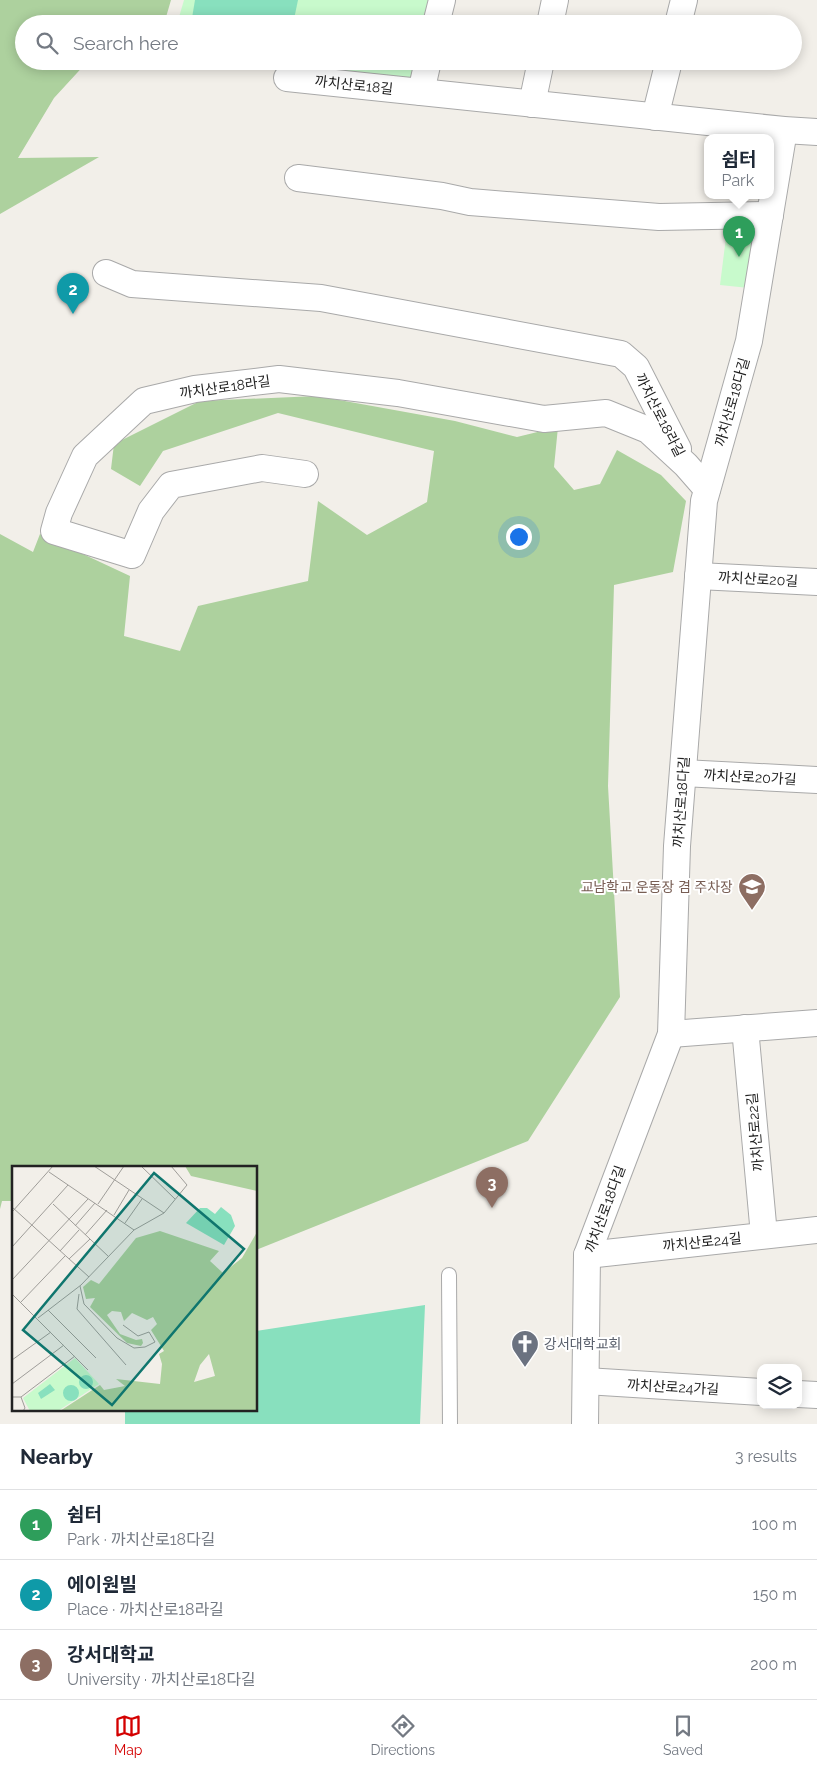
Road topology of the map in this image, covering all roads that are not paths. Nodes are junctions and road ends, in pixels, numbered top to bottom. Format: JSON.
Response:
{"nodes":[{"id":1,"x":442,"y":0,"type":"edge"},
{"id":2,"x":555,"y":0,"type":"edge"},
{"id":3,"x":684,"y":0,"type":"edge"},
{"id":4,"x":438,"y":15,"type":"edge"},
{"id":5,"x":552,"y":15,"type":"edge"},
{"id":6,"x":680,"y":15,"type":"edge"},
{"id":7,"x":426,"y":70,"type":"edge"},
{"id":8,"x":539,"y":70,"type":"edge"},
{"id":9,"x":667,"y":70,"type":"edge"},
{"id":10,"x":287,"y":78,"type":"dead end"},
{"id":11,"x":421,"y":92,"type":"junction"},
{"id":12,"x":532,"y":104,"type":"junction"},
{"id":13,"x":655,"y":117,"type":"junction"},
{"id":14,"x":784,"y":130,"type":"junction"},
{"id":15,"x":817,"y":132,"type":"edge"},
{"id":16,"x":298,"y":178,"type":"dead end"},
{"id":17,"x":774,"y":191,"type":"edge"},
{"id":18,"x":773,"y":199,"type":"edge"},
{"id":19,"x":770,"y":215,"type":"junction"},
{"id":20,"x":106,"y":273,"type":"dead end"},
{"id":21,"x":686,"y":465,"type":"junction"},
{"id":22,"x":305,"y":474,"type":"dead end"},
{"id":23,"x":707,"y":489,"type":"junction"},
{"id":24,"x":698,"y":576,"type":"junction"},
{"id":25,"x":817,"y":582,"type":"edge"},
{"id":26,"x":683,"y":773,"type":"junction"},
{"id":27,"x":817,"y":780,"type":"edge"},
{"id":28,"x":817,"y":1023,"type":"edge"},
{"id":29,"x":745,"y":1028,"type":"junction"},
{"id":30,"x":671,"y":1034,"type":"junction"},
{"id":31,"x":817,"y":1230,"type":"edge"},
{"id":32,"x":764,"y":1235,"type":"junction"},
{"id":33,"x":587,"y":1255,"type":"junction"},
{"id":34,"x":449,"y":1276,"type":"dead end"},
{"id":35,"x":586,"y":1381,"type":"junction"},
{"id":36,"x":757,"y":1392,"type":"edge"},
{"id":37,"x":802,"y":1394,"type":"edge"},
{"id":38,"x":817,"y":1395,"type":"edge"},
{"id":39,"x":450,"y":1424,"type":"edge"},
{"id":40,"x":585,"y":1424,"type":"edge"}],
"edges":[{"from":1,"to":4,"type":"street"},
{"from":2,"to":5,"type":"street"},
{"from":3,"to":6,"type":"street"},
{"from":7,"to":11,"type":"street"},
{"from":8,"to":12,"type":"street"},
{"from":9,"to":13,"type":"street"},
{"from":10,"to":11,"type":"street","name":"까치산로18길"},
{"from":11,"to":12,"type":"street","name":"까치산로18길"},
{"from":12,"to":13,"type":"street","name":"까치산로18길"},
{"from":13,"to":14,"type":"street","name":"까치산로18길"},
{"from":14,"to":15,"type":"street","name":"까치산로18길"},
{"from":14,"to":17,"type":"street","name":"까치산로18다길"},
{"from":16,"to":19,"type":"street"},
{"from":18,"to":19,"type":"street","name":"까치산로18다길"},
{"from":19,"to":23,"type":"street","name":"까치산로18다길"},
{"from":20,"to":21,"type":"street","name":"까치산로18라길"},
{"from":21,"to":22,"type":"street","name":"까치산로18라길"},
{"from":21,"to":23,"type":"street","name":"까치산로18라길"},
{"from":23,"to":24,"type":"street","name":"까치산로18다길"},
{"from":24,"to":25,"type":"street","name":"까치산로20길"},
{"from":24,"to":26,"type":"street","name":"까치산로18다길"},
{"from":26,"to":27,"type":"street","name":"까치산로20가길"},
{"from":26,"to":30,"type":"street","name":"까치산로18다길"},
{"from":28,"to":29,"type":"street"},
{"from":29,"to":30,"type":"street"},
{"from":29,"to":32,"type":"street","name":"까치산로22길"},
{"from":30,"to":33,"type":"street","name":"까치산로18다길"},
{"from":31,"to":32,"type":"street","name":"까치산로24길"},
{"from":32,"to":33,"type":"street","name":"까치산로24길"},
{"from":33,"to":35,"type":"street","name":"까치산로18다길"},
{"from":34,"to":39,"type":"lane"},
{"from":35,"to":36,"type":"street","name":"까치산로24가길"},
{"from":35,"to":40,"type":"street","name":"까치산로18다길"},
{"from":37,"to":38,"type":"street"}]}
